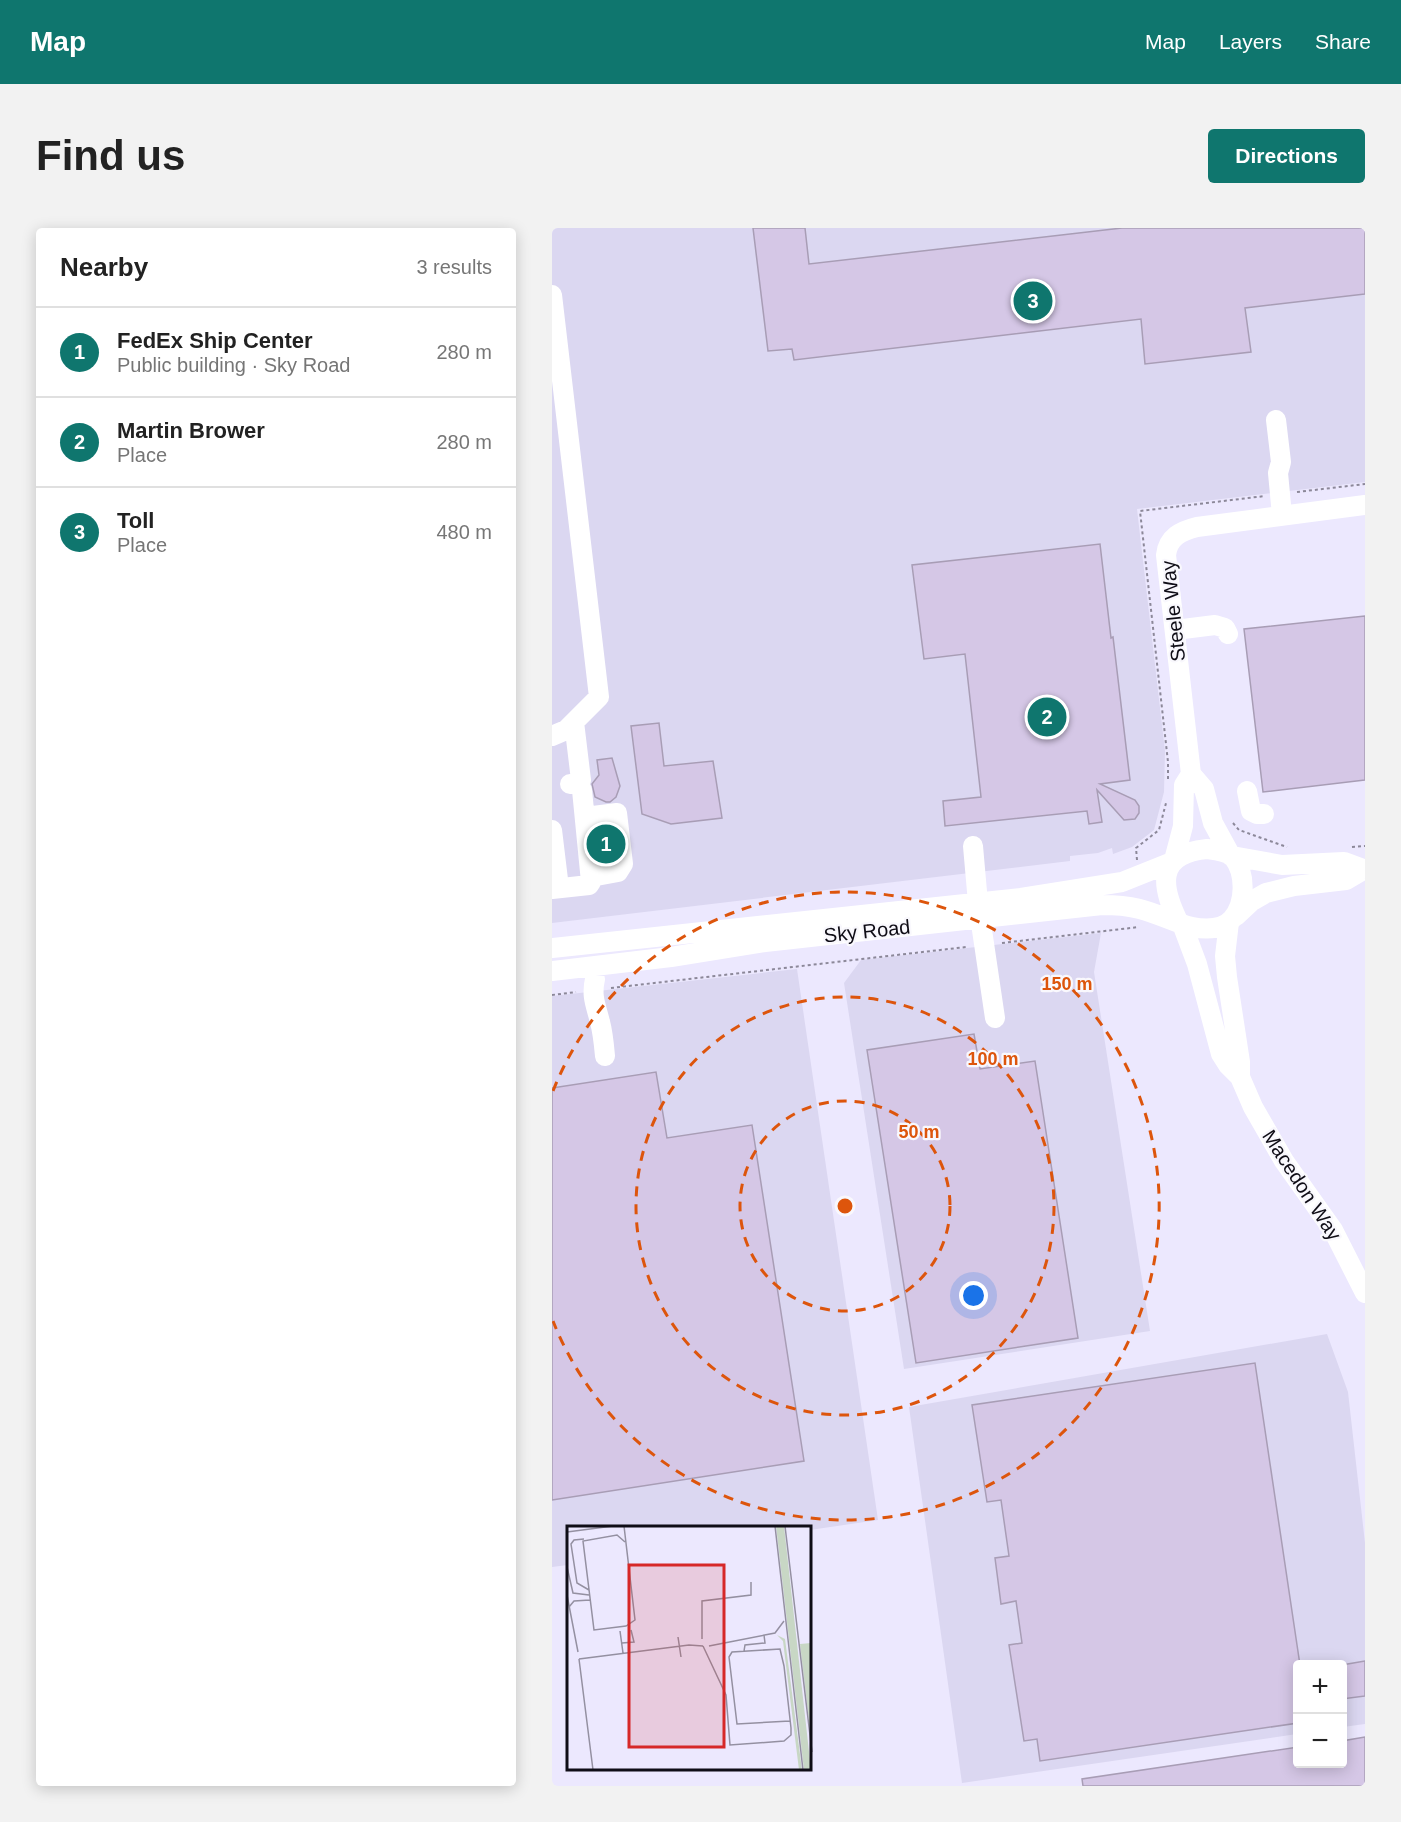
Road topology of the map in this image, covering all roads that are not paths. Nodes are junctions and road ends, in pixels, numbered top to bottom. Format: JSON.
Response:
{"nodes":[{"id":1,"x":552,"y":295,"type":"edge"},
{"id":2,"x":1276,"y":420,"type":"dead end"},
{"id":3,"x":1365,"y":505,"type":"edge"},
{"id":4,"x":1288,"y":514,"type":"junction"},
{"id":5,"x":1175,"y":630,"type":"junction"},
{"id":6,"x":1228,"y":634,"type":"dead end"},
{"id":7,"x":574,"y":722,"type":"junction"},
{"id":8,"x":552,"y":736,"type":"edge"},
{"id":9,"x":1191,"y":774,"type":"junction"},
{"id":10,"x":1247,"y":791,"type":"dead end"},
{"id":11,"x":1264,"y":814,"type":"dead end"},
{"id":12,"x":585,"y":817,"type":"junction"},
{"id":13,"x":552,"y":830,"type":"edge"},
{"id":14,"x":973,"y":846,"type":"dead end"},
{"id":15,"x":1232,"y":856,"type":"junction"},
{"id":16,"x":1173,"y":861,"type":"junction"},
{"id":17,"x":1364,"y":869,"type":"edge"},
{"id":18,"x":591,"y":877,"type":"junction"},
{"id":19,"x":555,"y":889,"type":"edge"},
{"id":20,"x":979,"y":911,"type":"junction"},
{"id":21,"x":1231,"y":920,"type":"junction"},
{"id":22,"x":1181,"y":924,"type":"junction"},
{"id":23,"x":552,"y":948,"type":"edge"},
{"id":24,"x":552,"y":971,"type":"edge"},
{"id":25,"x":596,"y":981,"type":"junction"},
{"id":26,"x":995,"y":1018,"type":"dead end"},
{"id":27,"x":605,"y":1056,"type":"dead end"},
{"id":28,"x":1240,"y":1077,"type":"junction"},
{"id":29,"x":1365,"y":1293,"type":"edge"}],
"edges":[{"from":1,"to":7,"type":"street"},
{"from":2,"to":4,"type":"street"},
{"from":3,"to":4,"type":"street","name":"Steele Way"},
{"from":4,"to":5,"type":"street","name":"Steele Way"},
{"from":5,"to":6,"type":"street"},
{"from":5,"to":9,"type":"street","name":"Steele Way"},
{"from":7,"to":8,"type":"street"},
{"from":7,"to":12,"type":"street"},
{"from":9,"to":15,"type":"street","name":"Steele Way"},
{"from":9,"to":16,"type":"street","name":"Steele Way"},
{"from":10,"to":11,"type":"street"},
{"from":12,"to":18,"type":"street"},
{"from":12,"to":18,"type":"street"},
{"from":13,"to":19,"type":"street"},
{"from":14,"to":20,"type":"street"},
{"from":15,"to":16,"type":"street"},
{"from":15,"to":17,"type":"street"},
{"from":15,"to":21,"type":"street"},
{"from":16,"to":20,"type":"street","name":"Sky Road"},
{"from":16,"to":22,"type":"street"},
{"from":17,"to":21,"type":"street"},
{"from":18,"to":19,"type":"street"},
{"from":20,"to":22,"type":"street","name":"Sky Road"},
{"from":20,"to":23,"type":"street","name":"Sky Road"},
{"from":20,"to":25,"type":"street","name":"Sky Road"},
{"from":20,"to":26,"type":"street"},
{"from":21,"to":22,"type":"street"},
{"from":21,"to":28,"type":"street","name":"Macedon Way"},
{"from":22,"to":28,"type":"street","name":"Macedon Way"},
{"from":24,"to":25,"type":"street","name":"Sky Road"},
{"from":25,"to":27,"type":"street"},
{"from":28,"to":29,"type":"street","name":"Macedon Way"}]}
